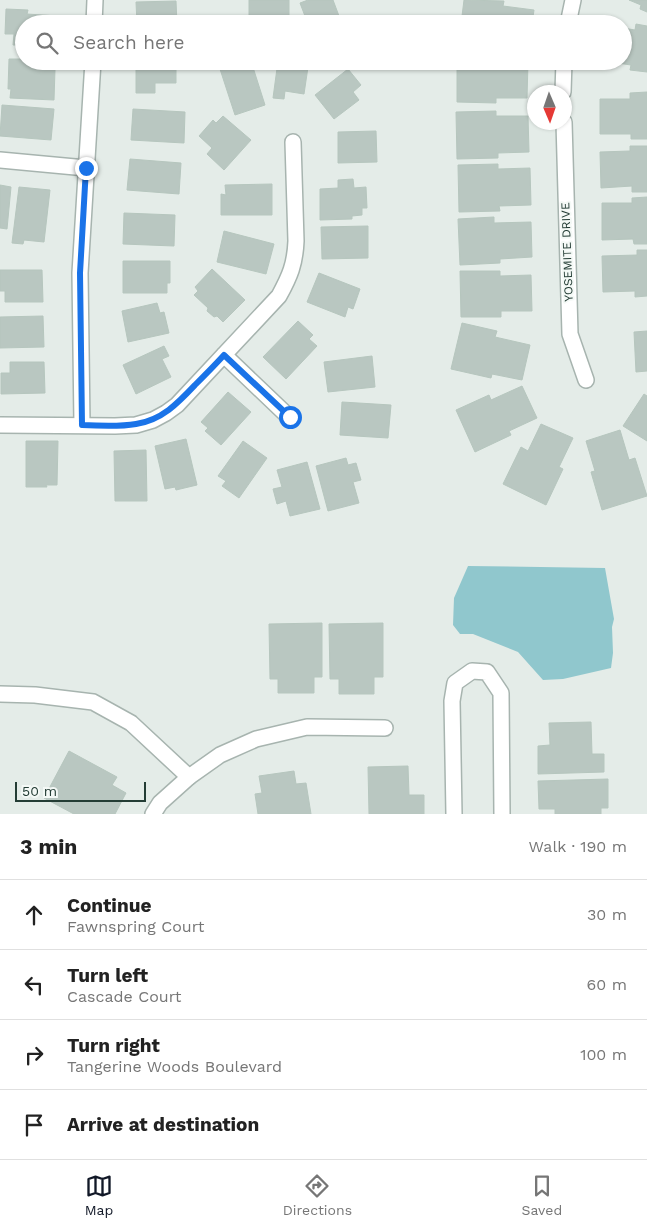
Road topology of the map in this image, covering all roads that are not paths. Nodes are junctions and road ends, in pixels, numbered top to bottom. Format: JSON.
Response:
{"nodes":[{"id":1,"x":94,"y":0,"type":"edge"},
{"id":2,"x":573,"y":0,"type":"edge"},
{"id":3,"x":94,"y":15,"type":"edge"},
{"id":4,"x":570,"y":15,"type":"edge"},
{"id":5,"x":92,"y":70,"type":"edge"},
{"id":6,"x":564,"y":70,"type":"edge"},
{"id":7,"x":563,"y":85,"type":"edge"},
{"id":8,"x":564,"y":130,"type":"edge"},
{"id":9,"x":293,"y":142,"type":"dead end"},
{"id":10,"x":0,"y":160,"type":"edge"},
{"id":11,"x":86,"y":168,"type":"junction"},
{"id":12,"x":224,"y":355,"type":"junction"},
{"id":13,"x":586,"y":380,"type":"dead end"},
{"id":14,"x":290,"y":417,"type":"dead end"},
{"id":15,"x":0,"y":425,"type":"edge"},
{"id":16,"x":82,"y":425,"type":"junction"},
{"id":17,"x":0,"y":694,"type":"edge"},
{"id":18,"x":384,"y":728,"type":"dead end"},
{"id":19,"x":189,"y":777,"type":"junction"},
{"id":20,"x":153,"y":814,"type":"edge"},
{"id":21,"x":454,"y":814,"type":"edge"},
{"id":22,"x":502,"y":814,"type":"edge"}],
"edges":[{"from":1,"to":3,"type":"street"},
{"from":2,"to":4,"type":"street"},
{"from":5,"to":11,"type":"street"},
{"from":6,"to":7,"type":"street"},
{"from":8,"to":13,"type":"street","name":"YOSEMITE DRIVE"},
{"from":9,"to":12,"type":"street"},
{"from":10,"to":11,"type":"street"},
{"from":11,"to":16,"type":"street"},
{"from":12,"to":14,"type":"street"},
{"from":12,"to":16,"type":"street"},
{"from":15,"to":16,"type":"street"},
{"from":17,"to":19,"type":"street"},
{"from":18,"to":19,"type":"street"},
{"from":19,"to":20,"type":"street"},
{"from":21,"to":22,"type":"street"}]}
